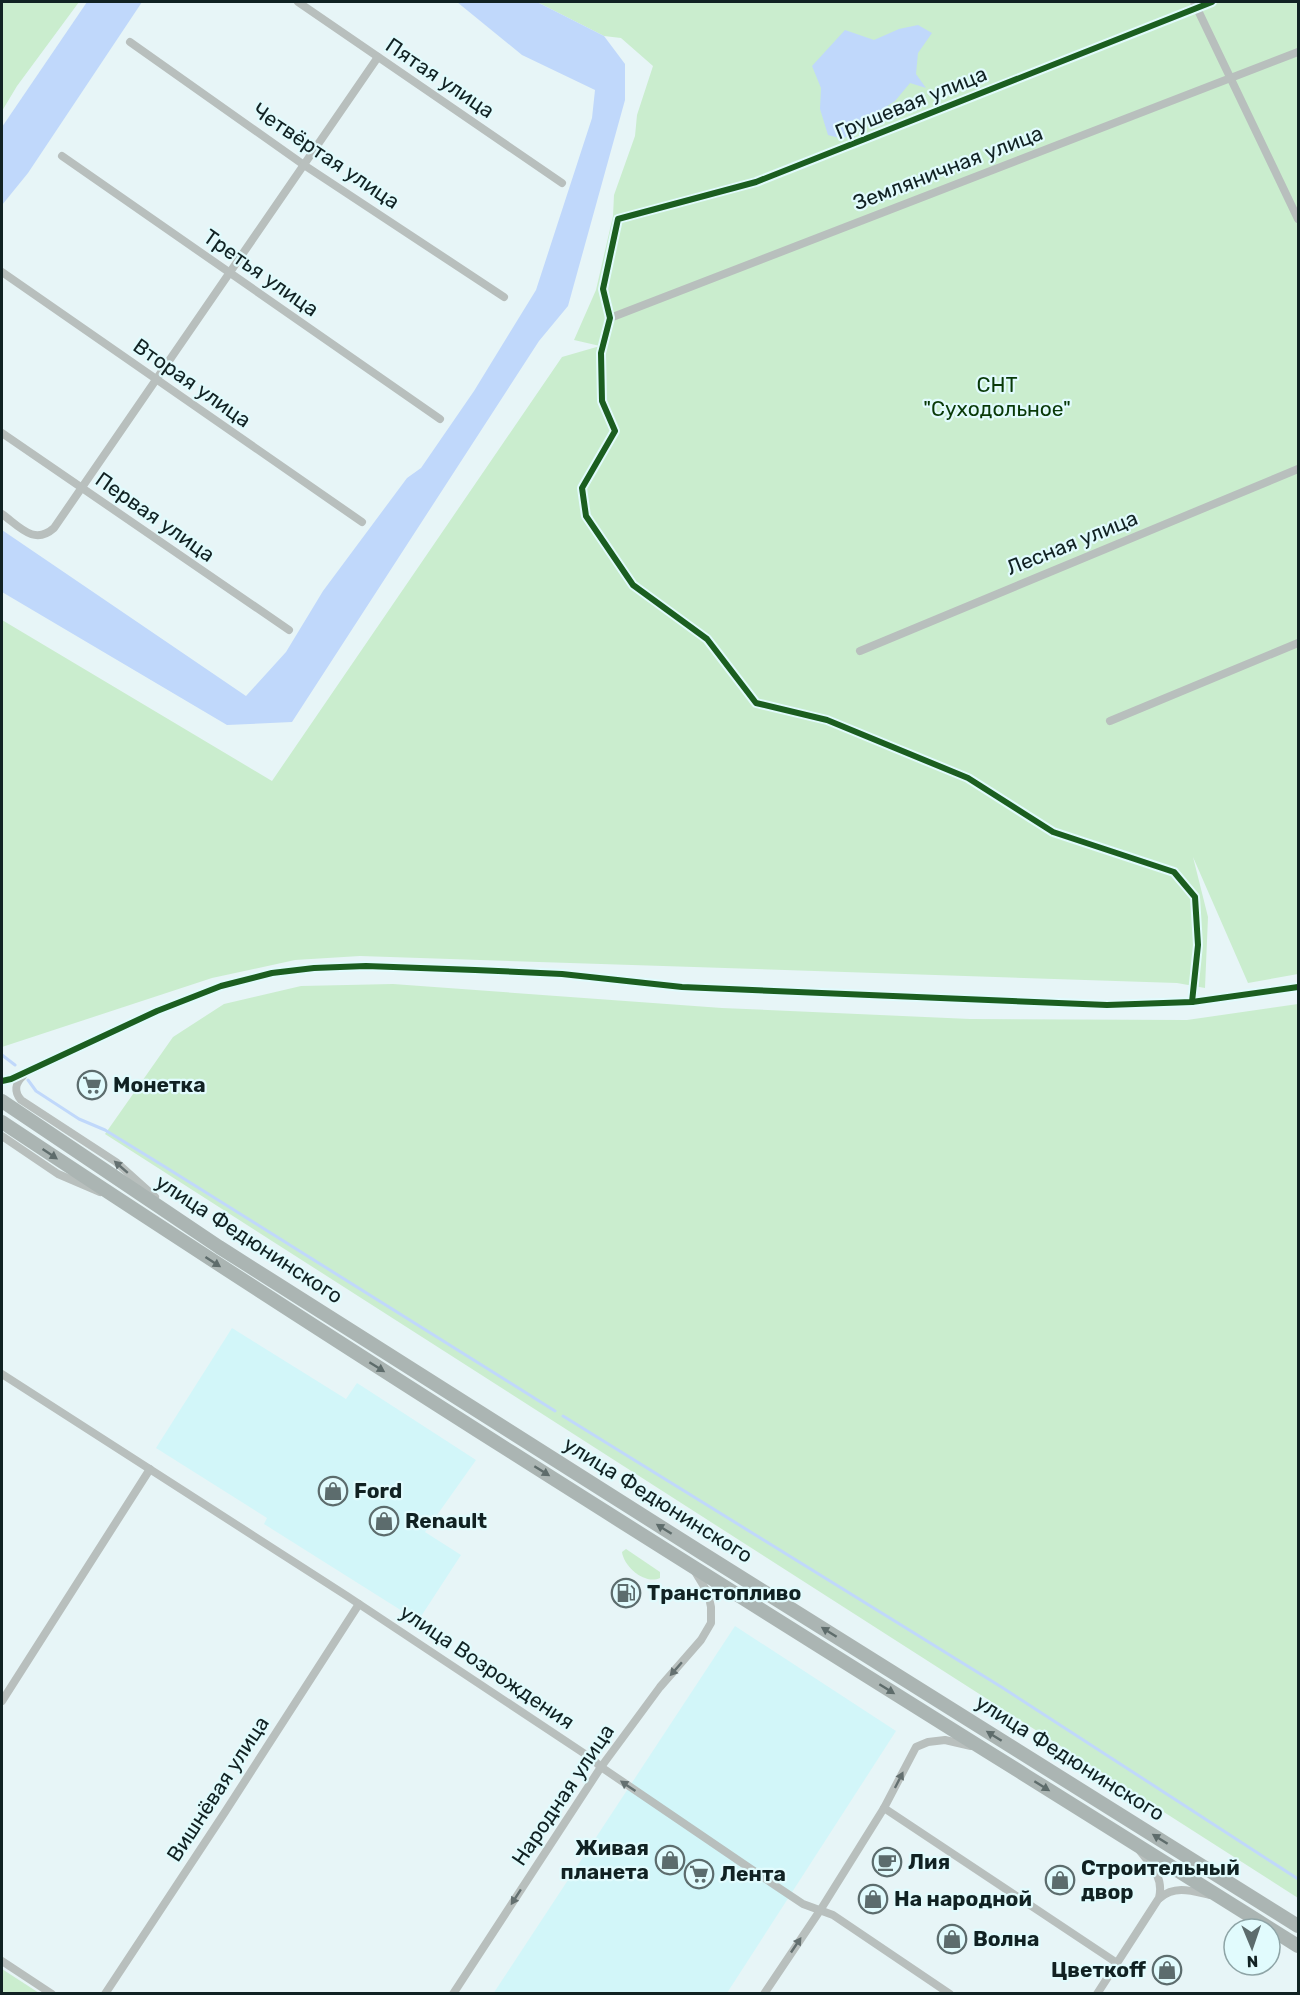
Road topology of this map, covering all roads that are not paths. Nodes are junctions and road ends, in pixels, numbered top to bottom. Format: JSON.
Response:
{"nodes":[{"id":1,"x":298,"y":2,"type":"edge"},
{"id":2,"x":1212,"y":2,"type":"edge"},
{"id":3,"x":1196,"y":4,"type":"edge"},
{"id":4,"x":130,"y":42,"type":"dead end"},
{"id":5,"x":1299,"y":52,"type":"edge"},
{"id":6,"x":378,"y":57,"type":"junction"},
{"id":7,"x":1230,"y":79,"type":"junction"},
{"id":8,"x":62,"y":156,"type":"dead end"},
{"id":9,"x":304,"y":165,"type":"junction"},
{"id":10,"x":562,"y":183,"type":"dead end"},
{"id":11,"x":1299,"y":219,"type":"edge"},
{"id":12,"x":2,"y":272,"type":"edge"},
{"id":13,"x":230,"y":273,"type":"junction"},
{"id":14,"x":504,"y":297,"type":"dead end"},
{"id":15,"x":610,"y":318,"type":"junction"},
{"id":16,"x":156,"y":379,"type":"junction"},
{"id":17,"x":440,"y":419,"type":"dead end"},
{"id":18,"x":2,"y":433,"type":"edge"},
{"id":19,"x":1299,"y":469,"type":"edge"},
{"id":20,"x":81,"y":487,"type":"junction"},
{"id":21,"x":2,"y":514,"type":"edge"},
{"id":22,"x":362,"y":522,"type":"dead end"},
{"id":23,"x":289,"y":630,"type":"dead end"},
{"id":24,"x":1299,"y":643,"type":"edge"},
{"id":25,"x":860,"y":651,"type":"dead end"},
{"id":26,"x":1110,"y":721,"type":"dead end"},
{"id":27,"x":1299,"y":987,"type":"edge"},
{"id":28,"x":1192,"y":1002,"type":"junction"},
{"id":29,"x":28,"y":1071,"type":"junction"},
{"id":30,"x":2,"y":1082,"type":"edge"},
{"id":31,"x":2,"y":1101,"type":"edge"},
{"id":32,"x":2,"y":1122,"type":"edge"},
{"id":33,"x":2,"y":1136,"type":"edge"},
{"id":34,"x":125,"y":1204,"type":"junction"},
{"id":35,"x":180,"y":1220,"type":"junction"},
{"id":36,"x":2,"y":1374,"type":"edge"},
{"id":37,"x":150,"y":1469,"type":"junction"},
{"id":38,"x":691,"y":1566,"type":"junction"},
{"id":39,"x":359,"y":1604,"type":"junction"},
{"id":40,"x":2,"y":1701,"type":"edge"},
{"id":41,"x":992,"y":1754,"type":"junction"},
{"id":42,"x":601,"y":1767,"type":"junction"},
{"id":43,"x":884,"y":1808,"type":"junction"},
{"id":44,"x":1133,"y":1842,"type":"junction"},
{"id":45,"x":1159,"y":1898,"type":"junction"},
{"id":46,"x":1223,"y":1899,"type":"junction"},
{"id":47,"x":821,"y":1909,"type":"junction"},
{"id":48,"x":1299,"y":1926,"type":"edge"},
{"id":49,"x":1299,"y":1946,"type":"edge"},
{"id":50,"x":2,"y":1961,"type":"edge"},
{"id":51,"x":1117,"y":1963,"type":"junction"},
{"id":52,"x":52,"y":1994,"type":"edge"},
{"id":53,"x":105,"y":1994,"type":"edge"},
{"id":54,"x":453,"y":1994,"type":"edge"},
{"id":55,"x":764,"y":1994,"type":"edge"},
{"id":56,"x":950,"y":1994,"type":"edge"},
{"id":57,"x":1097,"y":1994,"type":"edge"}],
"edges":[{"from":1,"to":6,"type":"street","name":"Пятая улица"},
{"from":2,"to":3,"type":"street","name":"Грушевая улица"},
{"from":3,"to":7,"type":"street"},
{"from":3,"to":15,"type":"street","name":"Грушевая улица"},
{"from":4,"to":9,"type":"street","name":"Четвёртая улица"},
{"from":5,"to":7,"type":"street","name":"Земляничная улица"},
{"from":6,"to":9,"type":"street"},
{"from":6,"to":10,"type":"street","name":"Пятая улица"},
{"from":7,"to":11,"type":"street"},
{"from":7,"to":15,"type":"street","name":"Земляничная улица"},
{"from":8,"to":13,"type":"street","name":"Третья улица"},
{"from":9,"to":13,"type":"street"},
{"from":9,"to":14,"type":"street","name":"Четвёртая улица"},
{"from":12,"to":16,"type":"street","name":"Вторая улица"},
{"from":13,"to":16,"type":"street"},
{"from":13,"to":17,"type":"street","name":"Третья улица"},
{"from":15,"to":28,"type":"street"},
{"from":16,"to":20,"type":"street"},
{"from":16,"to":22,"type":"street","name":"Вторая улица"},
{"from":18,"to":20,"type":"street","name":"Первая улица"},
{"from":19,"to":25,"type":"street","name":"Лесная улица"},
{"from":20,"to":21,"type":"street"},
{"from":20,"to":23,"type":"street","name":"Первая улица"},
{"from":24,"to":26,"type":"street"},
{"from":27,"to":28,"type":"street"},
{"from":28,"to":29,"type":"street"},
{"from":29,"to":30,"type":"street"},
{"from":35,"to":29,"type":"street","one_way":true},
{"from":31,"to":35,"type":"highway","name":"улица Федюнинского"},
{"from":32,"to":34,"type":"highway","name":"улица Федюнинского","one_way":true},
{"from":33,"to":34,"type":"street"},
{"from":34,"to":38,"type":"highway","name":"улица Федюнинского","one_way":true},
{"from":48,"to":35,"type":"highway","name":"улица Федюнинского","one_way":true},
{"from":36,"to":37,"type":"street","name":"улица Возрождения"},
{"from":37,"to":39,"type":"street","name":"улица Возрождения"},
{"from":37,"to":40,"type":"street"},
{"from":38,"to":41,"type":"highway","name":"улица Федюнинского","one_way":true},
{"from":38,"to":42,"type":"street","name":"Народная улица","one_way":true},
{"from":39,"to":42,"type":"street","name":"улица Возрождения"},
{"from":39,"to":53,"type":"street","name":"Вишнёвая улица"},
{"from":43,"to":41,"type":"street","one_way":true},
{"from":41,"to":44,"type":"highway","name":"улица Федюнинского","one_way":true},
{"from":47,"to":42,"type":"street","name":"улица Возрождения","one_way":true},
{"from":42,"to":54,"type":"street","name":"Народная улица","one_way":true},
{"from":43,"to":47,"type":"street"},
{"from":43,"to":51,"type":"street"},
{"from":44,"to":45,"type":"street"},
{"from":44,"to":46,"type":"highway","name":"улица Федюнинского"},
{"from":45,"to":46,"type":"street"},
{"from":45,"to":51,"type":"street"},
{"from":46,"to":49,"type":"highway","name":"улица Федюнинского"},
{"from":55,"to":47,"type":"street","one_way":true},
{"from":47,"to":56,"type":"street","name":"улица Возрождения"},
{"from":50,"to":52,"type":"street"},
{"from":51,"to":57,"type":"street"}]}
